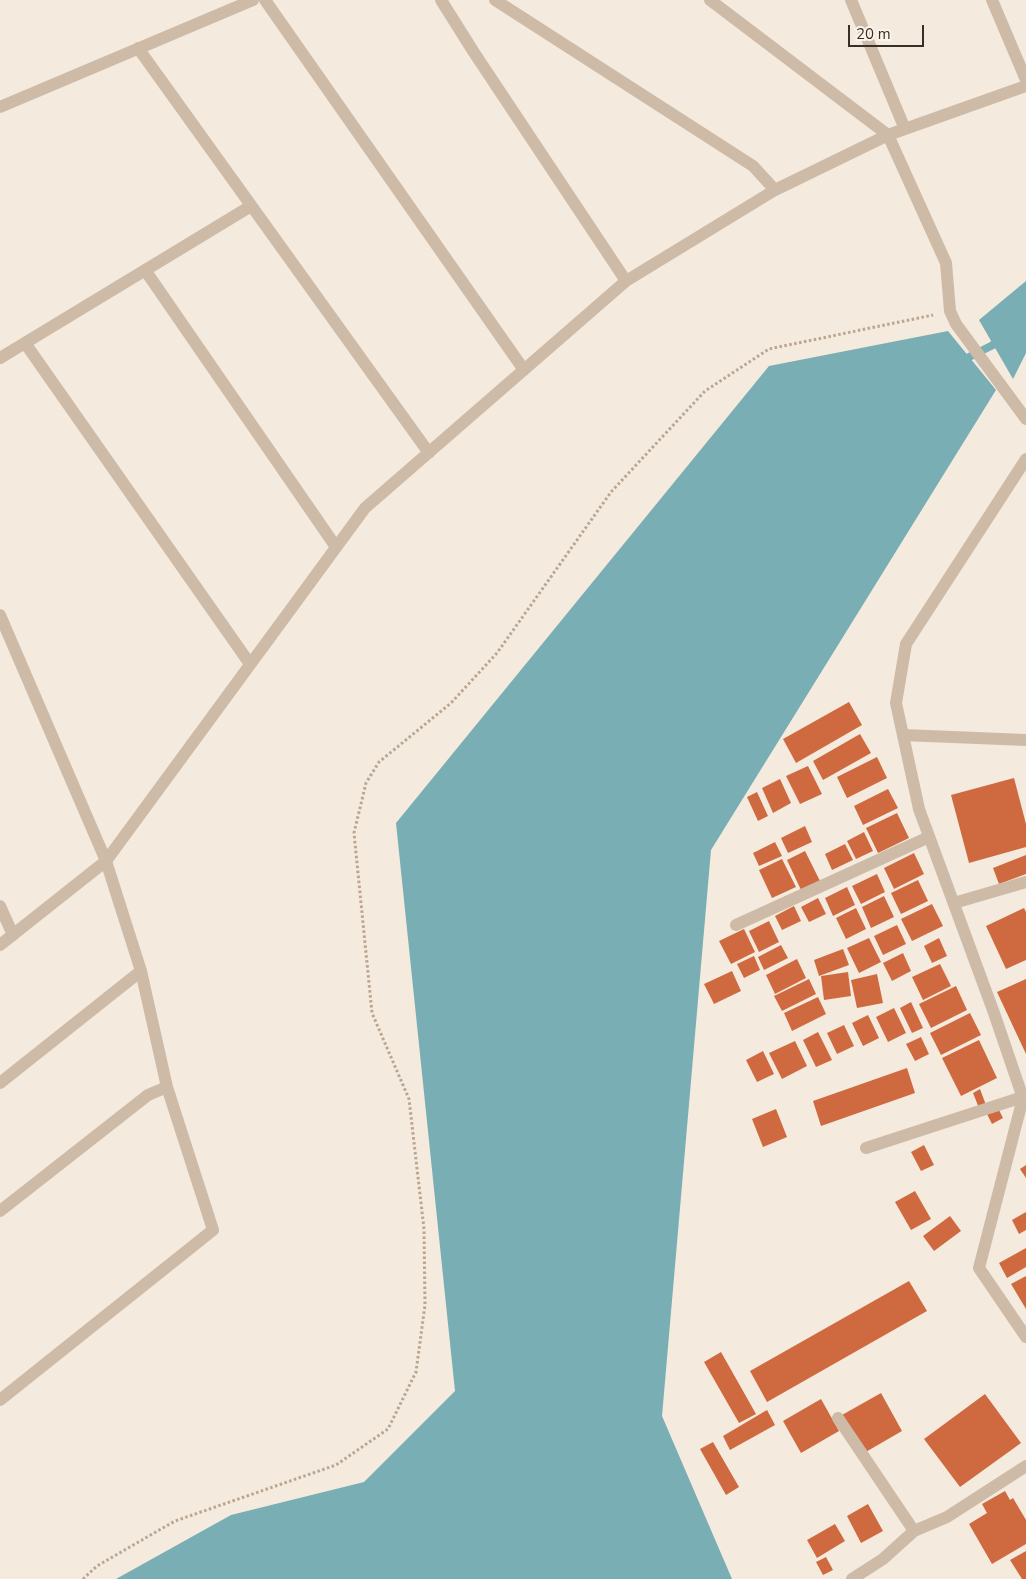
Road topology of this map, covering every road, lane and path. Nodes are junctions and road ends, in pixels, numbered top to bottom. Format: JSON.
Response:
{"nodes":[{"id":1,"x":253,"y":0,"type":"edge"},
{"id":2,"x":264,"y":0,"type":"edge"},
{"id":3,"x":441,"y":0,"type":"edge"},
{"id":4,"x":495,"y":0,"type":"edge"},
{"id":5,"x":710,"y":0,"type":"edge"},
{"id":6,"x":850,"y":0,"type":"edge"},
{"id":7,"x":992,"y":0,"type":"edge"},
{"id":8,"x":138,"y":48,"type":"junction"},
{"id":9,"x":1026,"y":80,"type":"edge"},
{"id":10,"x":1026,"y":86,"type":"edge"},
{"id":11,"x":0,"y":107,"type":"edge"},
{"id":12,"x":905,"y":129,"type":"junction"},
{"id":13,"x":888,"y":135,"type":"junction"},
{"id":14,"x":775,"y":190,"type":"junction"},
{"id":15,"x":251,"y":206,"type":"junction"},
{"id":16,"x":145,"y":270,"type":"junction"},
{"id":17,"x":626,"y":280,"type":"junction"},
{"id":18,"x":950,"y":311,"type":"junction"},
{"id":19,"x":25,"y":343,"type":"junction"},
{"id":20,"x":0,"y":358,"type":"edge"},
{"id":21,"x":524,"y":370,"type":"junction"},
{"id":22,"x":1026,"y":419,"type":"edge"},
{"id":23,"x":429,"y":453,"type":"junction"},
{"id":24,"x":1026,"y":459,"type":"edge"},
{"id":25,"x":336,"y":547,"type":"junction"},
{"id":26,"x":0,"y":615,"type":"edge"},
{"id":27,"x":250,"y":664,"type":"junction"},
{"id":28,"x":903,"y":735,"type":"junction"},
{"id":29,"x":1026,"y":740,"type":"edge"},
{"id":30,"x":929,"y":837,"type":"junction"},
{"id":31,"x":106,"y":861,"type":"junction"},
{"id":32,"x":1026,"y":882,"type":"edge"},
{"id":33,"x":954,"y":903,"type":"junction"},
{"id":34,"x":0,"y":906,"type":"edge"},
{"id":35,"x":736,"y":925,"type":"dead end"},
{"id":36,"x":13,"y":935,"type":"junction"},
{"id":37,"x":0,"y":945,"type":"edge"},
{"id":38,"x":142,"y":971,"type":"junction"},
{"id":39,"x":0,"y":1083,"type":"edge"},
{"id":40,"x":167,"y":1087,"type":"junction"},
{"id":41,"x":1025,"y":1097,"type":"edge"},
{"id":42,"x":866,"y":1148,"type":"dead end"},
{"id":43,"x":0,"y":1211,"type":"edge"},
{"id":44,"x":1026,"y":1337,"type":"edge"},
{"id":45,"x":0,"y":1400,"type":"edge"},
{"id":46,"x":838,"y":1418,"type":"dead end"},
{"id":47,"x":1026,"y":1466,"type":"edge"},
{"id":48,"x":914,"y":1531,"type":"junction"},
{"id":49,"x":83,"y":1579,"type":"edge"},
{"id":50,"x":852,"y":1579,"type":"edge"}],
"edges":[{"from":1,"to":8,"type":"street"},
{"from":2,"to":21,"type":"street"},
{"from":3,"to":17,"type":"street"},
{"from":4,"to":14,"type":"street"},
{"from":5,"to":13,"type":"street"},
{"from":6,"to":12,"type":"street"},
{"from":7,"to":9,"type":"street"},
{"from":8,"to":11,"type":"street"},
{"from":8,"to":15,"type":"street"},
{"from":10,"to":12,"type":"street"},
{"from":12,"to":13,"type":"street"},
{"from":13,"to":14,"type":"street"},
{"from":13,"to":18,"type":"street"},
{"from":14,"to":17,"type":"street"},
{"from":15,"to":16,"type":"street"},
{"from":15,"to":23,"type":"street"},
{"from":16,"to":19,"type":"street"},
{"from":16,"to":25,"type":"street"},
{"from":17,"to":21,"type":"street"},
{"from":18,"to":22,"type":"street"},
{"from":18,"to":49,"type":"path"},
{"from":19,"to":20,"type":"street"},
{"from":19,"to":27,"type":"street"},
{"from":21,"to":23,"type":"street"},
{"from":23,"to":25,"type":"street"},
{"from":24,"to":28,"type":"street"},
{"from":25,"to":27,"type":"street"},
{"from":26,"to":31,"type":"street"},
{"from":27,"to":31,"type":"street"},
{"from":28,"to":29,"type":"street"},
{"from":28,"to":30,"type":"street"},
{"from":30,"to":33,"type":"street"},
{"from":30,"to":35,"type":"street"},
{"from":31,"to":36,"type":"street"},
{"from":31,"to":38,"type":"street"},
{"from":32,"to":33,"type":"street"},
{"from":33,"to":41,"type":"street"},
{"from":34,"to":36,"type":"street"},
{"from":36,"to":37,"type":"street"},
{"from":38,"to":39,"type":"street"},
{"from":38,"to":40,"type":"street"},
{"from":40,"to":43,"type":"street"},
{"from":40,"to":45,"type":"street"},
{"from":41,"to":42,"type":"street"},
{"from":41,"to":44,"type":"street"},
{"from":46,"to":48,"type":"street"},
{"from":47,"to":48,"type":"street"},
{"from":48,"to":50,"type":"street"}]}
